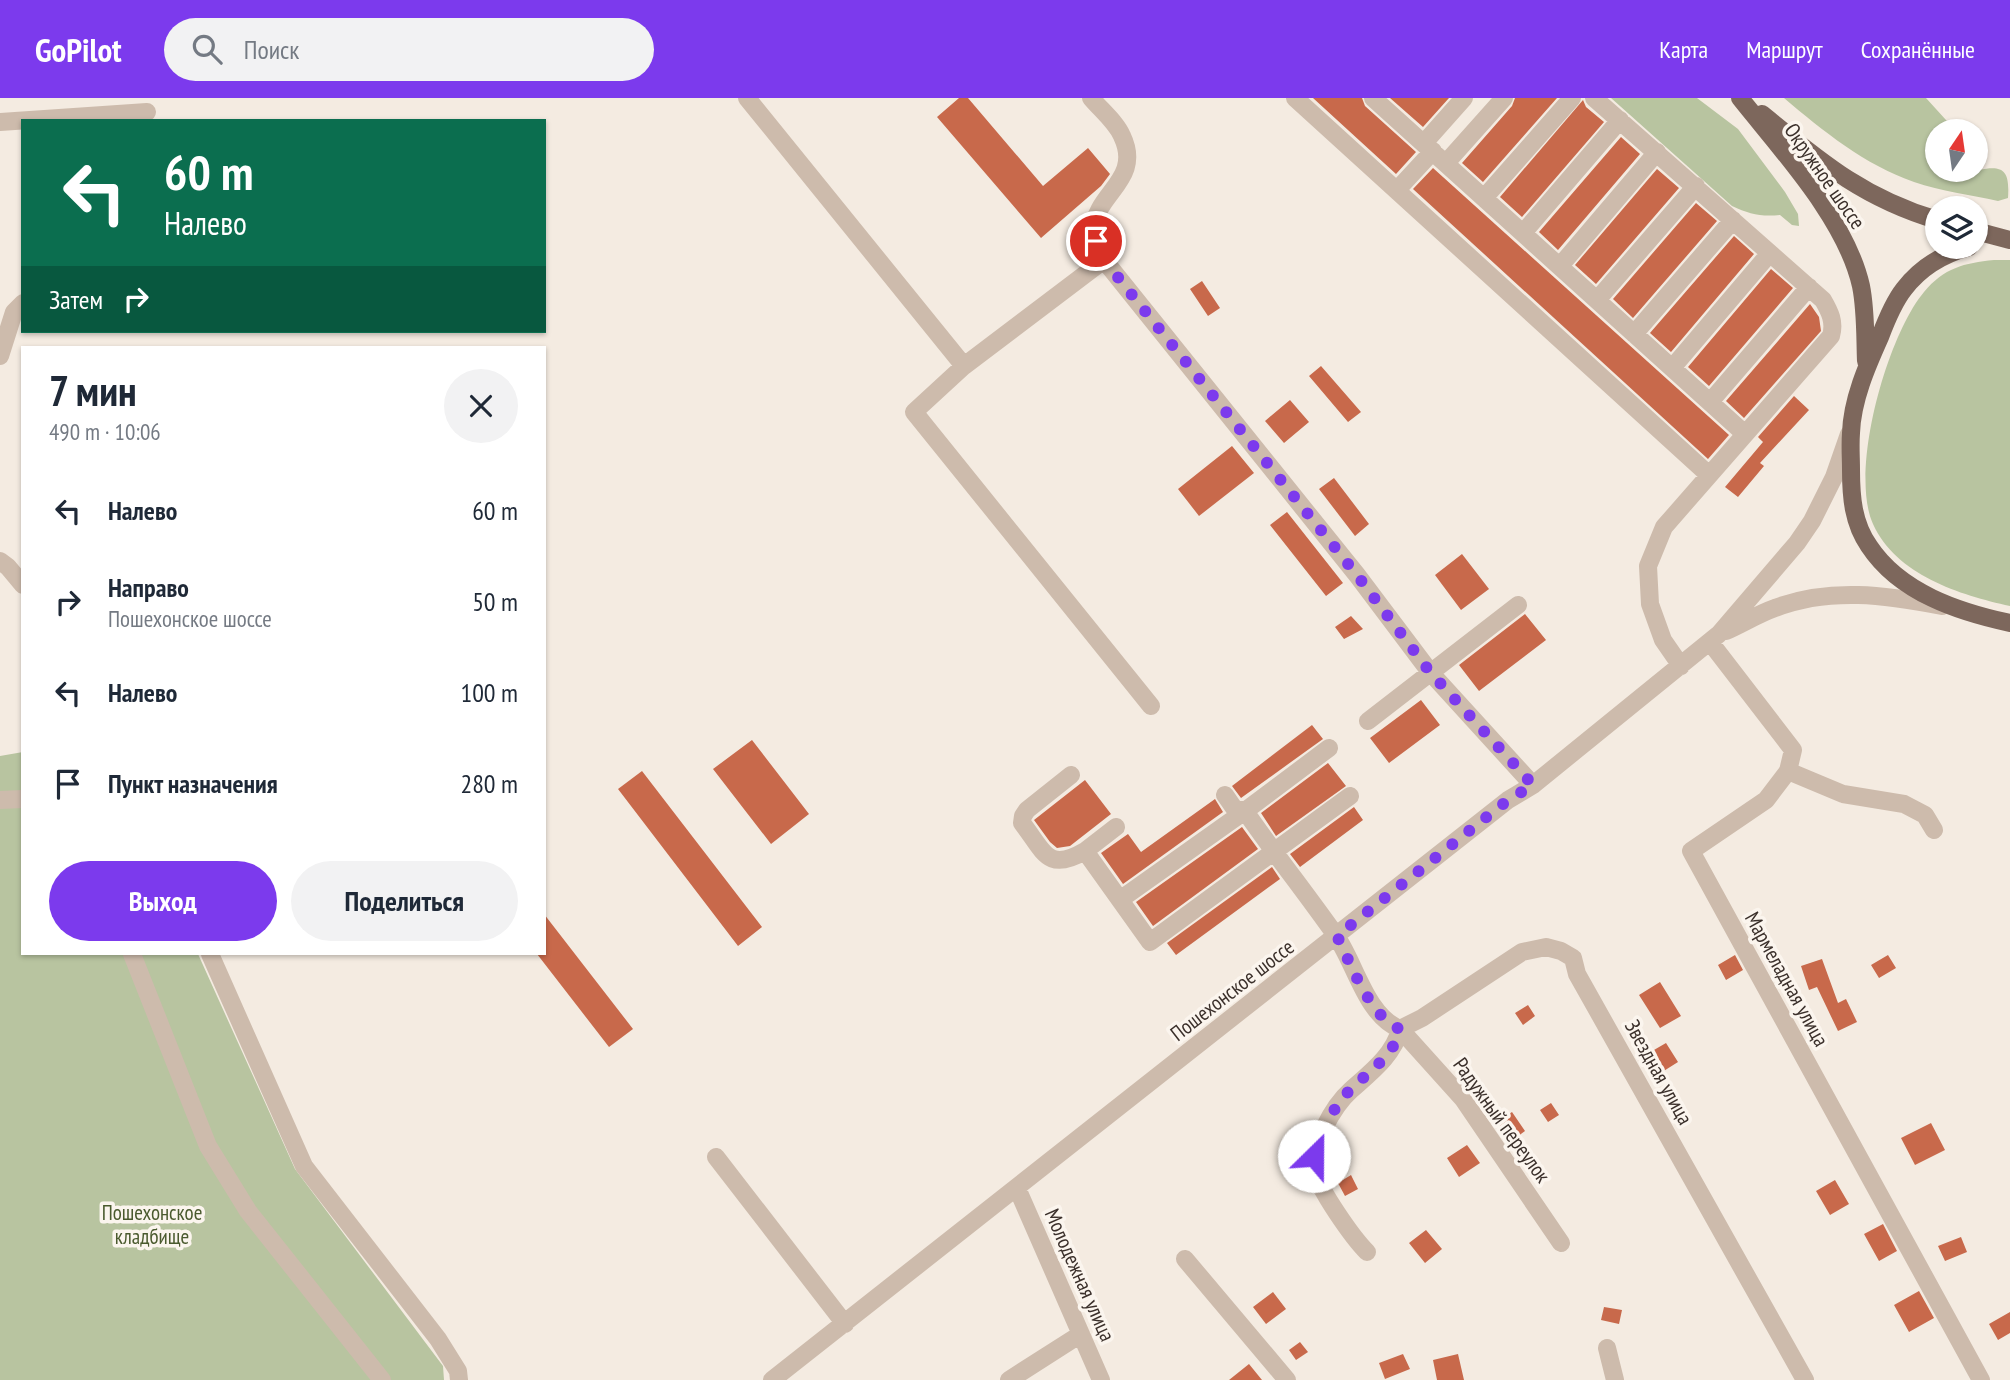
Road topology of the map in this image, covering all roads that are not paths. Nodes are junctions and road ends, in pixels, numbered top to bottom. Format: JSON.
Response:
{"nodes":[{"id":1,"x":747,"y":98,"type":"edge"},
{"id":2,"x":1091,"y":98,"type":"edge"},
{"id":3,"x":1296,"y":98,"type":"edge"},
{"id":4,"x":1373,"y":98,"type":"edge"},
{"id":5,"x":1464,"y":98,"type":"edge"},
{"id":6,"x":1504,"y":98,"type":"edge"},
{"id":7,"x":1572,"y":98,"type":"edge"},
{"id":8,"x":1594,"y":98,"type":"edge"},
{"id":9,"x":1741,"y":98,"type":"edge"},
{"id":10,"x":1393,"y":104,"type":"edge"},
{"id":11,"x":148,"y":112,"type":"dead end"},
{"id":12,"x":44,"y":119,"type":"edge"},
{"id":13,"x":1620,"y":120,"type":"junction"},
{"id":14,"x":21,"y":121,"type":"edge"},
{"id":15,"x":0,"y":122,"type":"edge"},
{"id":16,"x":1657,"y":152,"type":"junction"},
{"id":17,"x":1434,"y":153,"type":"junction"},
{"id":18,"x":1696,"y":186,"type":"junction"},
{"id":19,"x":1397,"y":190,"type":"junction"},
{"id":20,"x":1484,"y":198,"type":"junction"},
{"id":21,"x":1925,"y":216,"type":"edge"},
{"id":22,"x":1733,"y":220,"type":"junction"},
{"id":23,"x":1523,"y":233,"type":"junction"},
{"id":24,"x":1988,"y":234,"type":"edge"},
{"id":25,"x":2010,"y":241,"type":"edge"},
{"id":26,"x":1988,"y":244,"type":"edge"},
{"id":27,"x":1770,"y":253,"type":"junction"},
{"id":28,"x":1938,"y":259,"type":"edge"},
{"id":29,"x":1104,"y":260,"type":"junction"},
{"id":30,"x":1560,"y":266,"type":"junction"},
{"id":31,"x":1808,"y":287,"type":"junction"},
{"id":32,"x":1597,"y":300,"type":"junction"},
{"id":33,"x":12,"y":306,"type":"edge"},
{"id":34,"x":1634,"y":334,"type":"junction"},
{"id":35,"x":0,"y":356,"type":"edge"},
{"id":36,"x":964,"y":366,"type":"junction"},
{"id":37,"x":1672,"y":368,"type":"junction"},
{"id":38,"x":1866,"y":370,"type":"junction"},
{"id":39,"x":1710,"y":402,"type":"junction"},
{"id":40,"x":1851,"y":430,"type":"junction"},
{"id":41,"x":1745,"y":434,"type":"junction"},
{"id":42,"x":1709,"y":475,"type":"junction"},
{"id":43,"x":0,"y":561,"type":"edge"},
{"id":44,"x":21,"y":583,"type":"edge"},
{"id":45,"x":1518,"y":605,"type":"dead end"},
{"id":46,"x":1953,"y":608,"type":"junction"},
{"id":47,"x":2010,"y":624,"type":"edge"},
{"id":48,"x":1714,"y":638,"type":"junction"},
{"id":49,"x":1681,"y":666,"type":"junction"},
{"id":50,"x":1430,"y":672,"type":"junction"},
{"id":51,"x":1151,"y":706,"type":"dead end"},
{"id":52,"x":1368,"y":721,"type":"dead end"},
{"id":53,"x":1329,"y":748,"type":"dead end"},
{"id":54,"x":1788,"y":771,"type":"junction"},
{"id":55,"x":1071,"y":775,"type":"dead end"},
{"id":56,"x":1533,"y":785,"type":"junction"},
{"id":57,"x":1225,"y":795,"type":"dead end"},
{"id":58,"x":1350,"y":796,"type":"dead end"},
{"id":59,"x":21,"y":799,"type":"edge"},
{"id":60,"x":0,"y":800,"type":"edge"},
{"id":61,"x":1245,"y":811,"type":"junction"},
{"id":62,"x":1115,"y":827,"type":"dead end"},
{"id":63,"x":1934,"y":830,"type":"dead end"},
{"id":64,"x":1085,"y":851,"type":"junction"},
{"id":65,"x":1274,"y":853,"type":"junction"},
{"id":66,"x":1121,"y":899,"type":"junction"},
{"id":67,"x":1337,"y":936,"type":"junction"},
{"id":68,"x":132,"y":955,"type":"edge"},
{"id":69,"x":210,"y":955,"type":"edge"},
{"id":70,"x":1400,"y":1029,"type":"junction"},
{"id":71,"x":716,"y":1157,"type":"dead end"},
{"id":72,"x":1017,"y":1188,"type":"junction"},
{"id":73,"x":1561,"y":1243,"type":"dead end"},
{"id":74,"x":1367,"y":1252,"type":"dead end"},
{"id":75,"x":1185,"y":1259,"type":"dead end"},
{"id":76,"x":845,"y":1324,"type":"junction"},
{"id":77,"x":1081,"y":1334,"type":"junction"},
{"id":78,"x":1607,"y":1348,"type":"dead end"},
{"id":79,"x":1015,"y":1378,"type":"edge"},
{"id":80,"x":382,"y":1380,"type":"edge"},
{"id":81,"x":459,"y":1380,"type":"edge"},
{"id":82,"x":772,"y":1380,"type":"edge"},
{"id":83,"x":1101,"y":1380,"type":"edge"},
{"id":84,"x":1287,"y":1380,"type":"edge"},
{"id":85,"x":1615,"y":1380,"type":"edge"},
{"id":86,"x":1805,"y":1380,"type":"edge"},
{"id":87,"x":1981,"y":1380,"type":"edge"}],
"edges":[{"from":1,"to":36,"type":"street"},
{"from":2,"to":29,"type":"street"},
{"from":3,"to":19,"type":"street"},
{"from":4,"to":10,"type":"street"},
{"from":5,"to":17,"type":"street"},
{"from":6,"to":17,"type":"street"},
{"from":7,"to":20,"type":"street"},
{"from":8,"to":13,"type":"street"},
{"from":9,"to":21,"type":"main road","name":"Окружное шоссе"},
{"from":9,"to":38,"type":"main road","name":"Окружное шоссе"},
{"from":10,"to":17,"type":"street"},
{"from":11,"to":12,"type":"street"},
{"from":13,"to":16,"type":"street"},
{"from":13,"to":23,"type":"street"},
{"from":14,"to":15,"type":"street"},
{"from":16,"to":18,"type":"street"},
{"from":16,"to":30,"type":"street"},
{"from":17,"to":19,"type":"street"},
{"from":17,"to":20,"type":"street"},
{"from":18,"to":22,"type":"street"},
{"from":18,"to":32,"type":"street"},
{"from":19,"to":42,"type":"street"},
{"from":20,"to":23,"type":"street"},
{"from":22,"to":27,"type":"street"},
{"from":22,"to":34,"type":"street"},
{"from":23,"to":30,"type":"street"},
{"from":24,"to":25,"type":"main road"},
{"from":25,"to":26,"type":"main road"},
{"from":27,"to":31,"type":"street"},
{"from":27,"to":37,"type":"street"},
{"from":28,"to":38,"type":"main road","name":"Окружное шоссе"},
{"from":29,"to":36,"type":"street"},
{"from":29,"to":50,"type":"street"},
{"from":30,"to":32,"type":"street"},
{"from":31,"to":39,"type":"street"},
{"from":31,"to":41,"type":"street"},
{"from":32,"to":34,"type":"street"},
{"from":33,"to":35,"type":"street"},
{"from":34,"to":37,"type":"street"},
{"from":36,"to":51,"type":"street"},
{"from":37,"to":39,"type":"street"},
{"from":38,"to":40,"type":"main road","name":"Окружное шоссе"},
{"from":39,"to":41,"type":"street"},
{"from":40,"to":46,"type":"main road","name":"Окружное шоссе"},
{"from":40,"to":48,"type":"street"},
{"from":41,"to":42,"type":"street"},
{"from":42,"to":49,"type":"street"},
{"from":43,"to":44,"type":"street"},
{"from":45,"to":50,"type":"street"},
{"from":46,"to":47,"type":"main road","name":"Окружное шоссе"},
{"from":46,"to":48,"type":"street"},
{"from":48,"to":49,"type":"street","name":"Пошехонское шоссе"},
{"from":48,"to":54,"type":"street"},
{"from":49,"to":56,"type":"street","name":"Пошехонское шоссе"},
{"from":50,"to":52,"type":"street"},
{"from":50,"to":56,"type":"street"},
{"from":53,"to":61,"type":"street"},
{"from":54,"to":63,"type":"street"},
{"from":54,"to":87,"type":"street","name":"Мармеладная улица"},
{"from":55,"to":64,"type":"street"},
{"from":56,"to":67,"type":"street","name":"Пошехонское шоссе"},
{"from":57,"to":61,"type":"street","name":"Радужный переулок"},
{"from":58,"to":65,"type":"street"},
{"from":59,"to":60,"type":"street"},
{"from":61,"to":65,"type":"street","name":"Радужный переулок"},
{"from":61,"to":66,"type":"street"},
{"from":62,"to":64,"type":"street"},
{"from":64,"to":66,"type":"street"},
{"from":65,"to":66,"type":"street"},
{"from":65,"to":67,"type":"street","name":"Радужный переулок"},
{"from":67,"to":70,"type":"street","name":"Радужный переулок"},
{"from":67,"to":72,"type":"street","name":"Пошехонское шоссе"},
{"from":68,"to":80,"type":"street"},
{"from":69,"to":81,"type":"street"},
{"from":70,"to":73,"type":"street","name":"Радужный переулок"},
{"from":70,"to":74,"type":"street"},
{"from":70,"to":86,"type":"street","name":"Звездная улица"},
{"from":71,"to":76,"type":"street"},
{"from":72,"to":76,"type":"street","name":"Пошехонское шоссе"},
{"from":72,"to":77,"type":"street","name":"Молодежная улица"},
{"from":75,"to":84,"type":"street"},
{"from":76,"to":82,"type":"street","name":"Пошехонское шоссе"},
{"from":77,"to":79,"type":"street"},
{"from":77,"to":83,"type":"street","name":"Молодежная улица"},
{"from":78,"to":85,"type":"street"}]}
